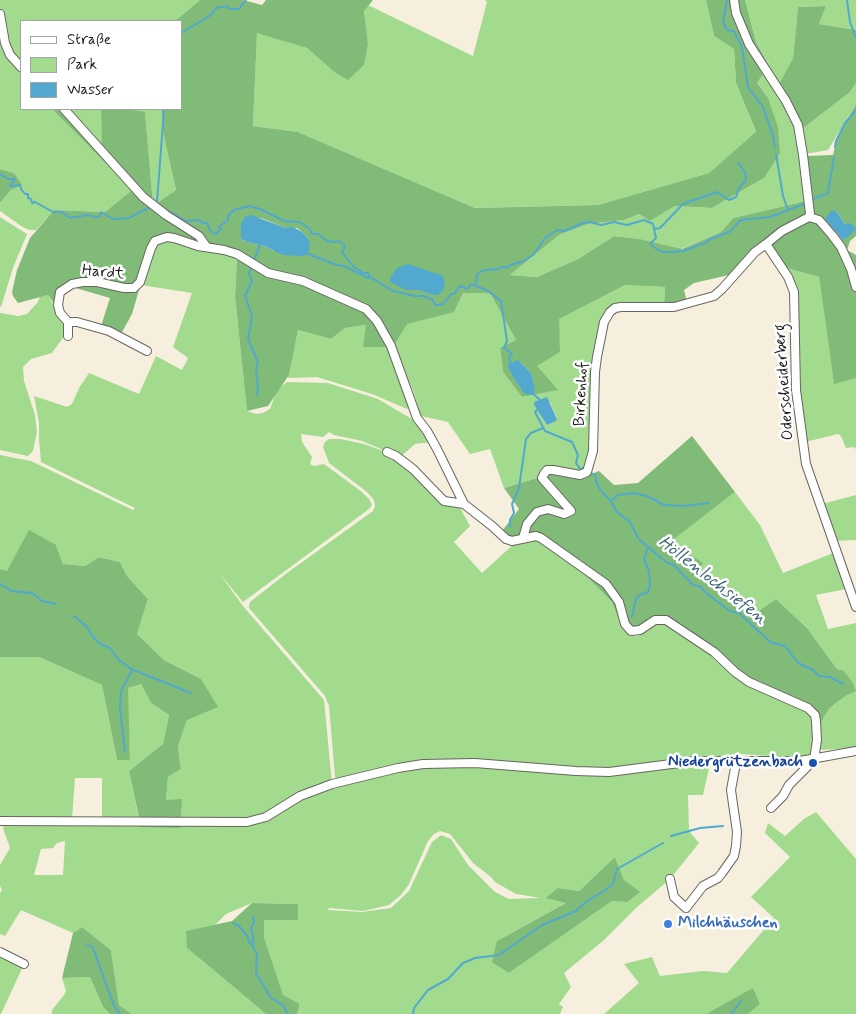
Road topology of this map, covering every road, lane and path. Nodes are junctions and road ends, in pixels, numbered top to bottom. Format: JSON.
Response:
{"nodes":[{"id":1,"x":734,"y":0,"type":"edge"},
{"id":2,"x":0,"y":14,"type":"edge"},
{"id":3,"x":20,"y":66,"type":"edge"},
{"id":4,"x":65,"y":110,"type":"edge"},
{"id":5,"x":809,"y":217,"type":"junction"},
{"id":6,"x":766,"y":244,"type":"junction"},
{"id":7,"x":206,"y":246,"type":"junction"},
{"id":8,"x":856,"y":287,"type":"edge"},
{"id":9,"x":68,"y":322,"type":"junction"},
{"id":10,"x":68,"y":336,"type":"dead end"},
{"id":11,"x":147,"y":351,"type":"dead end"},
{"id":12,"x":387,"y":452,"type":"dead end"},
{"id":13,"x":464,"y":504,"type":"junction"},
{"id":14,"x":523,"y":538,"type":"junction"},
{"id":15,"x":856,"y":607,"type":"edge"},
{"id":16,"x":856,"y":751,"type":"edge"},
{"id":17,"x":734,"y":760,"type":"junction"},
{"id":18,"x":814,"y":760,"type":"junction"},
{"id":19,"x":771,"y":808,"type":"dead end"},
{"id":20,"x":0,"y":821,"type":"edge"},
{"id":21,"x":670,"y":879,"type":"dead end"},
{"id":22,"x":0,"y":952,"type":"edge"},
{"id":23,"x":24,"y":964,"type":"dead end"}],
"edges":[{"from":1,"to":5,"type":"street"},
{"from":2,"to":3,"type":"street"},
{"from":4,"to":7,"type":"street"},
{"from":5,"to":6,"type":"street"},
{"from":5,"to":8,"type":"street"},
{"from":6,"to":14,"type":"street","name":"Birkenhof"},
{"from":6,"to":15,"type":"street","name":"Oderscheiderberg"},
{"from":7,"to":9,"type":"street","name":"Hardt"},
{"from":7,"to":13,"type":"street"},
{"from":9,"to":10,"type":"street","name":"Hardt"},
{"from":9,"to":11,"type":"street"},
{"from":12,"to":13,"type":"street"},
{"from":13,"to":14,"type":"street"},
{"from":14,"to":18,"type":"street"},
{"from":16,"to":18,"type":"street"},
{"from":17,"to":18,"type":"street"},
{"from":17,"to":20,"type":"street"},
{"from":17,"to":21,"type":"street"},
{"from":18,"to":19,"type":"street"},
{"from":22,"to":23,"type":"street"}]}
